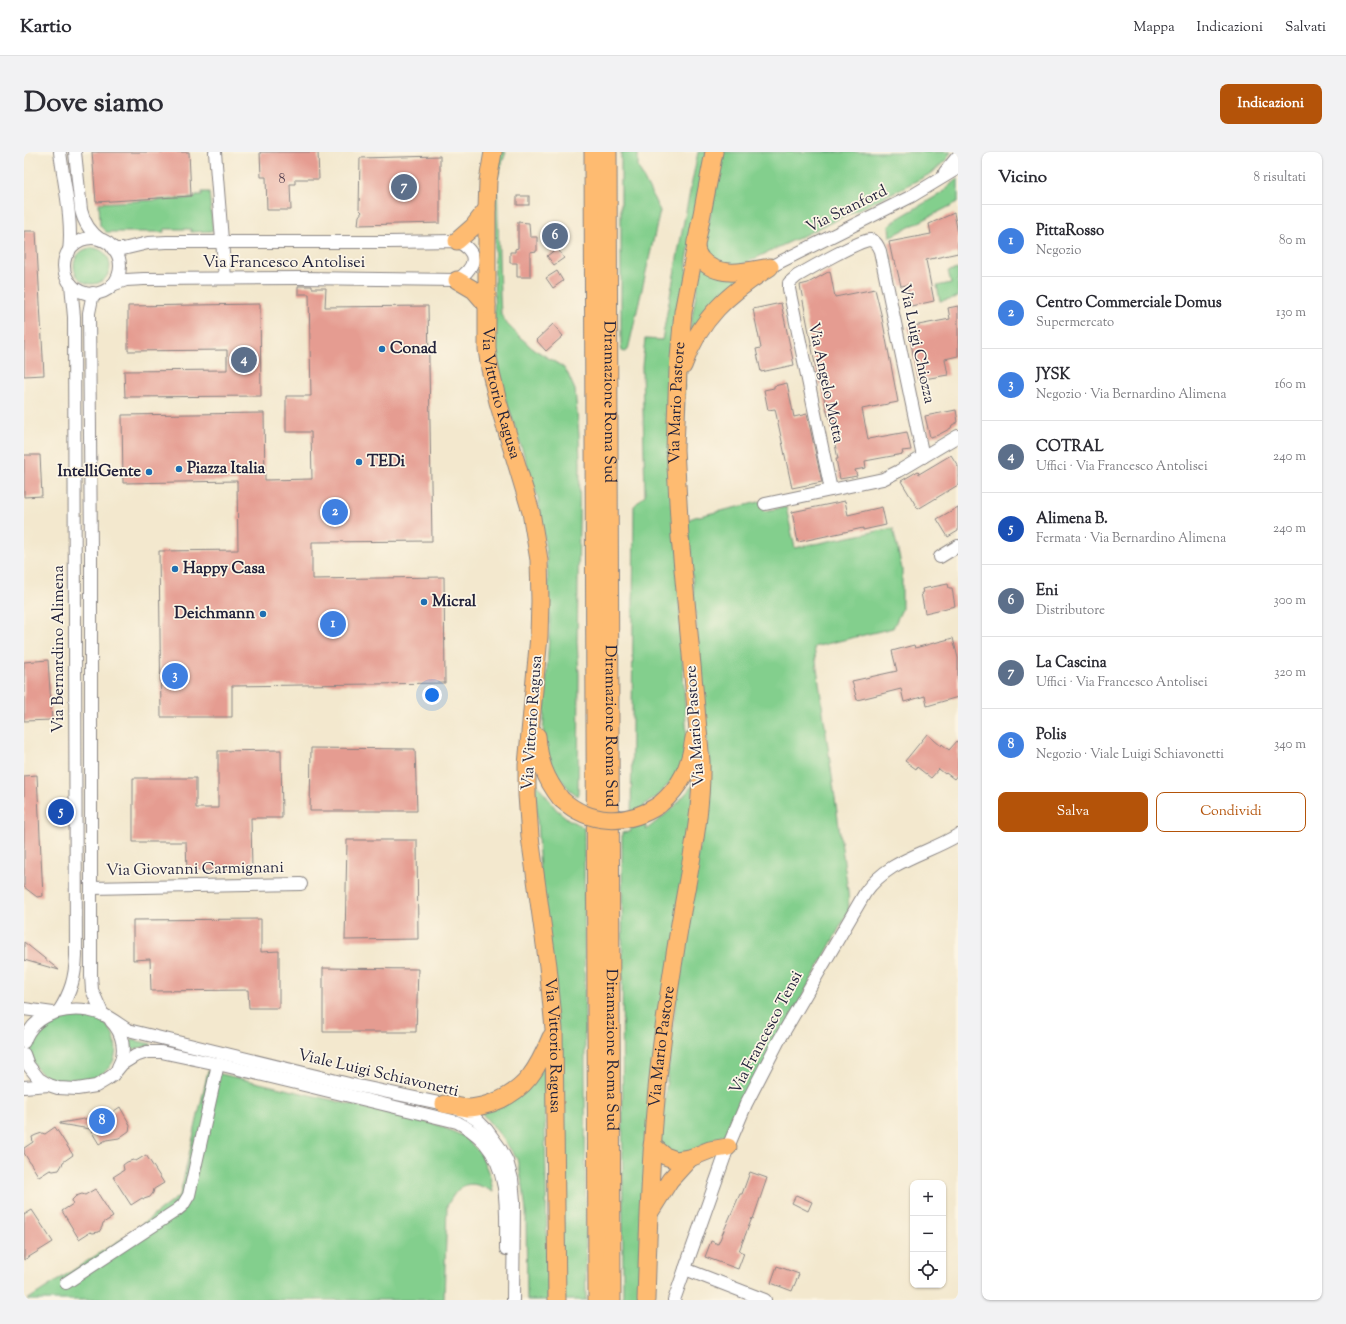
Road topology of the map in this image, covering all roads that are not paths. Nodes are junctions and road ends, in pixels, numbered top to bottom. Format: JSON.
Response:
{"nodes":[{"id":1,"x":60,"y":152,"type":"edge"},
{"id":2,"x":75,"y":152,"type":"edge"},
{"id":3,"x":215,"y":152,"type":"edge"},
{"id":4,"x":493,"y":152,"type":"edge"},
{"id":5,"x":593,"y":152,"type":"edge"},
{"id":6,"x":608,"y":152,"type":"edge"},
{"id":7,"x":714,"y":152,"type":"edge"},
{"id":8,"x":958,"y":156,"type":"edge"},
{"id":9,"x":958,"y":168,"type":"edge"},
{"id":10,"x":937,"y":180,"type":"junction"},
{"id":11,"x":487,"y":209,"type":"junction"},
{"id":12,"x":698,"y":230,"type":"junction"},
{"id":13,"x":101,"y":240,"type":"junction"},
{"id":14,"x":457,"y":241,"type":"junction"},
{"id":15,"x":222,"y":242,"type":"junction"},
{"id":16,"x":113,"y":249,"type":"junction"},
{"id":17,"x":68,"y":252,"type":"junction"},
{"id":18,"x":770,"y":267,"type":"junction"},
{"id":19,"x":225,"y":278,"type":"junction"},
{"id":20,"x":457,"y":280,"type":"junction"},
{"id":21,"x":789,"y":283,"type":"joint"},
{"id":22,"x":71,"y":284,"type":"junction"},
{"id":23,"x":112,"y":285,"type":"junction"},
{"id":24,"x":93,"y":294,"type":"junction"},
{"id":25,"x":487,"y":305,"type":"junction"},
{"id":26,"x":677,"y":396,"type":"junction"},
{"id":27,"x":958,"y":436,"type":"edge"},
{"id":28,"x":922,"y":457,"type":"junction"},
{"id":29,"x":831,"y":490,"type":"junction"},
{"id":30,"x":766,"y":504,"type":"dead end"},
{"id":31,"x":958,"y":546,"type":"edge"},
{"id":32,"x":940,"y":556,"type":"dead end"},
{"id":33,"x":534,"y":694,"type":"junction"},
{"id":34,"x":696,"y":701,"type":"junction"},
{"id":35,"x":958,"y":835,"type":"edge"},
{"id":36,"x":301,"y":884,"type":"dead end"},
{"id":37,"x":91,"y":888,"type":"junction"},
{"id":38,"x":24,"y":1009,"type":"edge"},
{"id":39,"x":56,"y":1012,"type":"junction"},
{"id":40,"x":106,"y":1017,"type":"junction"},
{"id":41,"x":554,"y":1029,"type":"junction"},
{"id":42,"x":24,"y":1042,"type":"edge"},
{"id":43,"x":24,"y":1054,"type":"edge"},
{"id":44,"x":218,"y":1064,"type":"junction"},
{"id":45,"x":118,"y":1068,"type":"junction"},
{"id":46,"x":49,"y":1085,"type":"junction"},
{"id":47,"x":24,"y":1087,"type":"edge"},
{"id":48,"x":444,"y":1104,"type":"junction"},
{"id":49,"x":652,"y":1145,"type":"junction"},
{"id":50,"x":728,"y":1147,"type":"junction"},
{"id":51,"x":690,"y":1158,"type":"junction"},
{"id":52,"x":649,"y":1215,"type":"junction"},
{"id":53,"x":685,"y":1269,"type":"junction"},
{"id":54,"x":66,"y":1283,"type":"dead end"},
{"id":55,"x":506,"y":1300,"type":"edge"},
{"id":56,"x":513,"y":1300,"type":"edge"},
{"id":57,"x":557,"y":1300,"type":"edge"},
{"id":58,"x":597,"y":1300,"type":"edge"},
{"id":59,"x":612,"y":1300,"type":"edge"},
{"id":60,"x":646,"y":1300,"type":"edge"},
{"id":61,"x":674,"y":1300,"type":"edge"},
{"id":62,"x":765,"y":1300,"type":"edge"}],
"edges":[{"from":1,"to":17,"type":"street"},
{"from":2,"to":13,"type":"street"},
{"from":3,"to":15,"type":"street"},
{"from":4,"to":11,"type":"highway","name":"Via Vittorio Ragusa"},
{"from":5,"to":58,"type":"highway","name":"Diramazione Roma Sud"},
{"from":6,"to":59,"type":"highway","name":"Diramazione Roma Sud"},
{"from":7,"to":12,"type":"highway","name":"Via Mario Pastore"},
{"from":8,"to":10,"type":"street","name":"Via Stanford"},
{"from":9,"to":10,"type":"street","name":"Via Stanford"},
{"from":10,"to":18,"type":"street","name":"Via Stanford"},
{"from":11,"to":14,"type":"highway"},
{"from":11,"to":25,"type":"highway","name":"Via Vittorio Ragusa"},
{"from":12,"to":18,"type":"highway"},
{"from":12,"to":26,"type":"highway","name":"Via Mario Pastore"},
{"from":13,"to":16,"type":"street"},
{"from":13,"to":17,"type":"street"},
{"from":14,"to":15,"type":"street","name":"Via Francesco Antolisei"},
{"from":14,"to":20,"type":"street"},
{"from":15,"to":16,"type":"street","name":"Via Francesco Antolisei"},
{"from":15,"to":19,"type":"street"},
{"from":16,"to":23,"type":"street"},
{"from":17,"to":22,"type":"street"},
{"from":18,"to":26,"type":"highway"},
{"from":19,"to":20,"type":"street","name":"Via Francesco Antolisei"},
{"from":19,"to":23,"type":"street","name":"Via Francesco Antolisei"},
{"from":20,"to":25,"type":"highway"},
{"from":21,"to":28,"type":"street","name":"Via Luigi Chiozza"},
{"from":21,"to":29,"type":"street","name":"Via Angelo Motta"},
{"from":22,"to":24,"type":"street"},
{"from":22,"to":39,"type":"street","name":"Via Bernardino Alimena"},
{"from":23,"to":24,"type":"street"},
{"from":24,"to":37,"type":"street","name":"Via Bernardino Alimena"},
{"from":25,"to":33,"type":"highway","name":"Via Vittorio Ragusa"},
{"from":26,"to":34,"type":"highway","name":"Via Mario Pastore"},
{"from":27,"to":28,"type":"street"},
{"from":28,"to":29,"type":"street"},
{"from":29,"to":30,"type":"street"},
{"from":31,"to":32,"type":"street"},
{"from":33,"to":34,"type":"highway","bridge":true},
{"from":33,"to":41,"type":"highway","name":"Via Vittorio Ragusa"},
{"from":34,"to":49,"type":"highway","name":"Via Mario Pastore"},
{"from":35,"to":50,"type":"street","name":"Via Francesco Tensi"},
{"from":36,"to":37,"type":"street","name":"Via Giovanni Carmignani"},
{"from":37,"to":40,"type":"street","name":"Via Bernardino Alimena"},
{"from":38,"to":39,"type":"street","name":"Viale Luigi Schiavonetti"},
{"from":39,"to":40,"type":"street","name":"Viale Luigi Schiavonetti"},
{"from":39,"to":42,"type":"street","name":"Viale Luigi Schiavonetti"},
{"from":40,"to":45,"type":"street"},
{"from":40,"to":48,"type":"street","name":"Viale Luigi Schiavonetti"},
{"from":41,"to":48,"type":"highway"},
{"from":41,"to":57,"type":"highway","name":"Via Vittorio Ragusa"},
{"from":43,"to":46,"type":"street","name":"Viale Luigi Schiavonetti"},
{"from":44,"to":45,"type":"street","name":"Viale Luigi Schiavonetti"},
{"from":44,"to":54,"type":"street"},
{"from":44,"to":55,"type":"street","name":"Viale Luigi Schiavonetti"},
{"from":45,"to":46,"type":"street","name":"Viale Luigi Schiavonetti"},
{"from":46,"to":47,"type":"street"},
{"from":48,"to":56,"type":"street","name":"Viale Luigi Schiavonetti"},
{"from":49,"to":51,"type":"highway"},
{"from":49,"to":52,"type":"highway","name":"Via Mario Pastore"},
{"from":50,"to":51,"type":"highway"},
{"from":50,"to":53,"type":"street","name":"Via Francesco Tensi"},
{"from":51,"to":52,"type":"highway"},
{"from":52,"to":60,"type":"highway","name":"Via Mario Pastore"},
{"from":53,"to":61,"type":"street","name":"Via Francesco Tensi"},
{"from":53,"to":62,"type":"street"}]}
